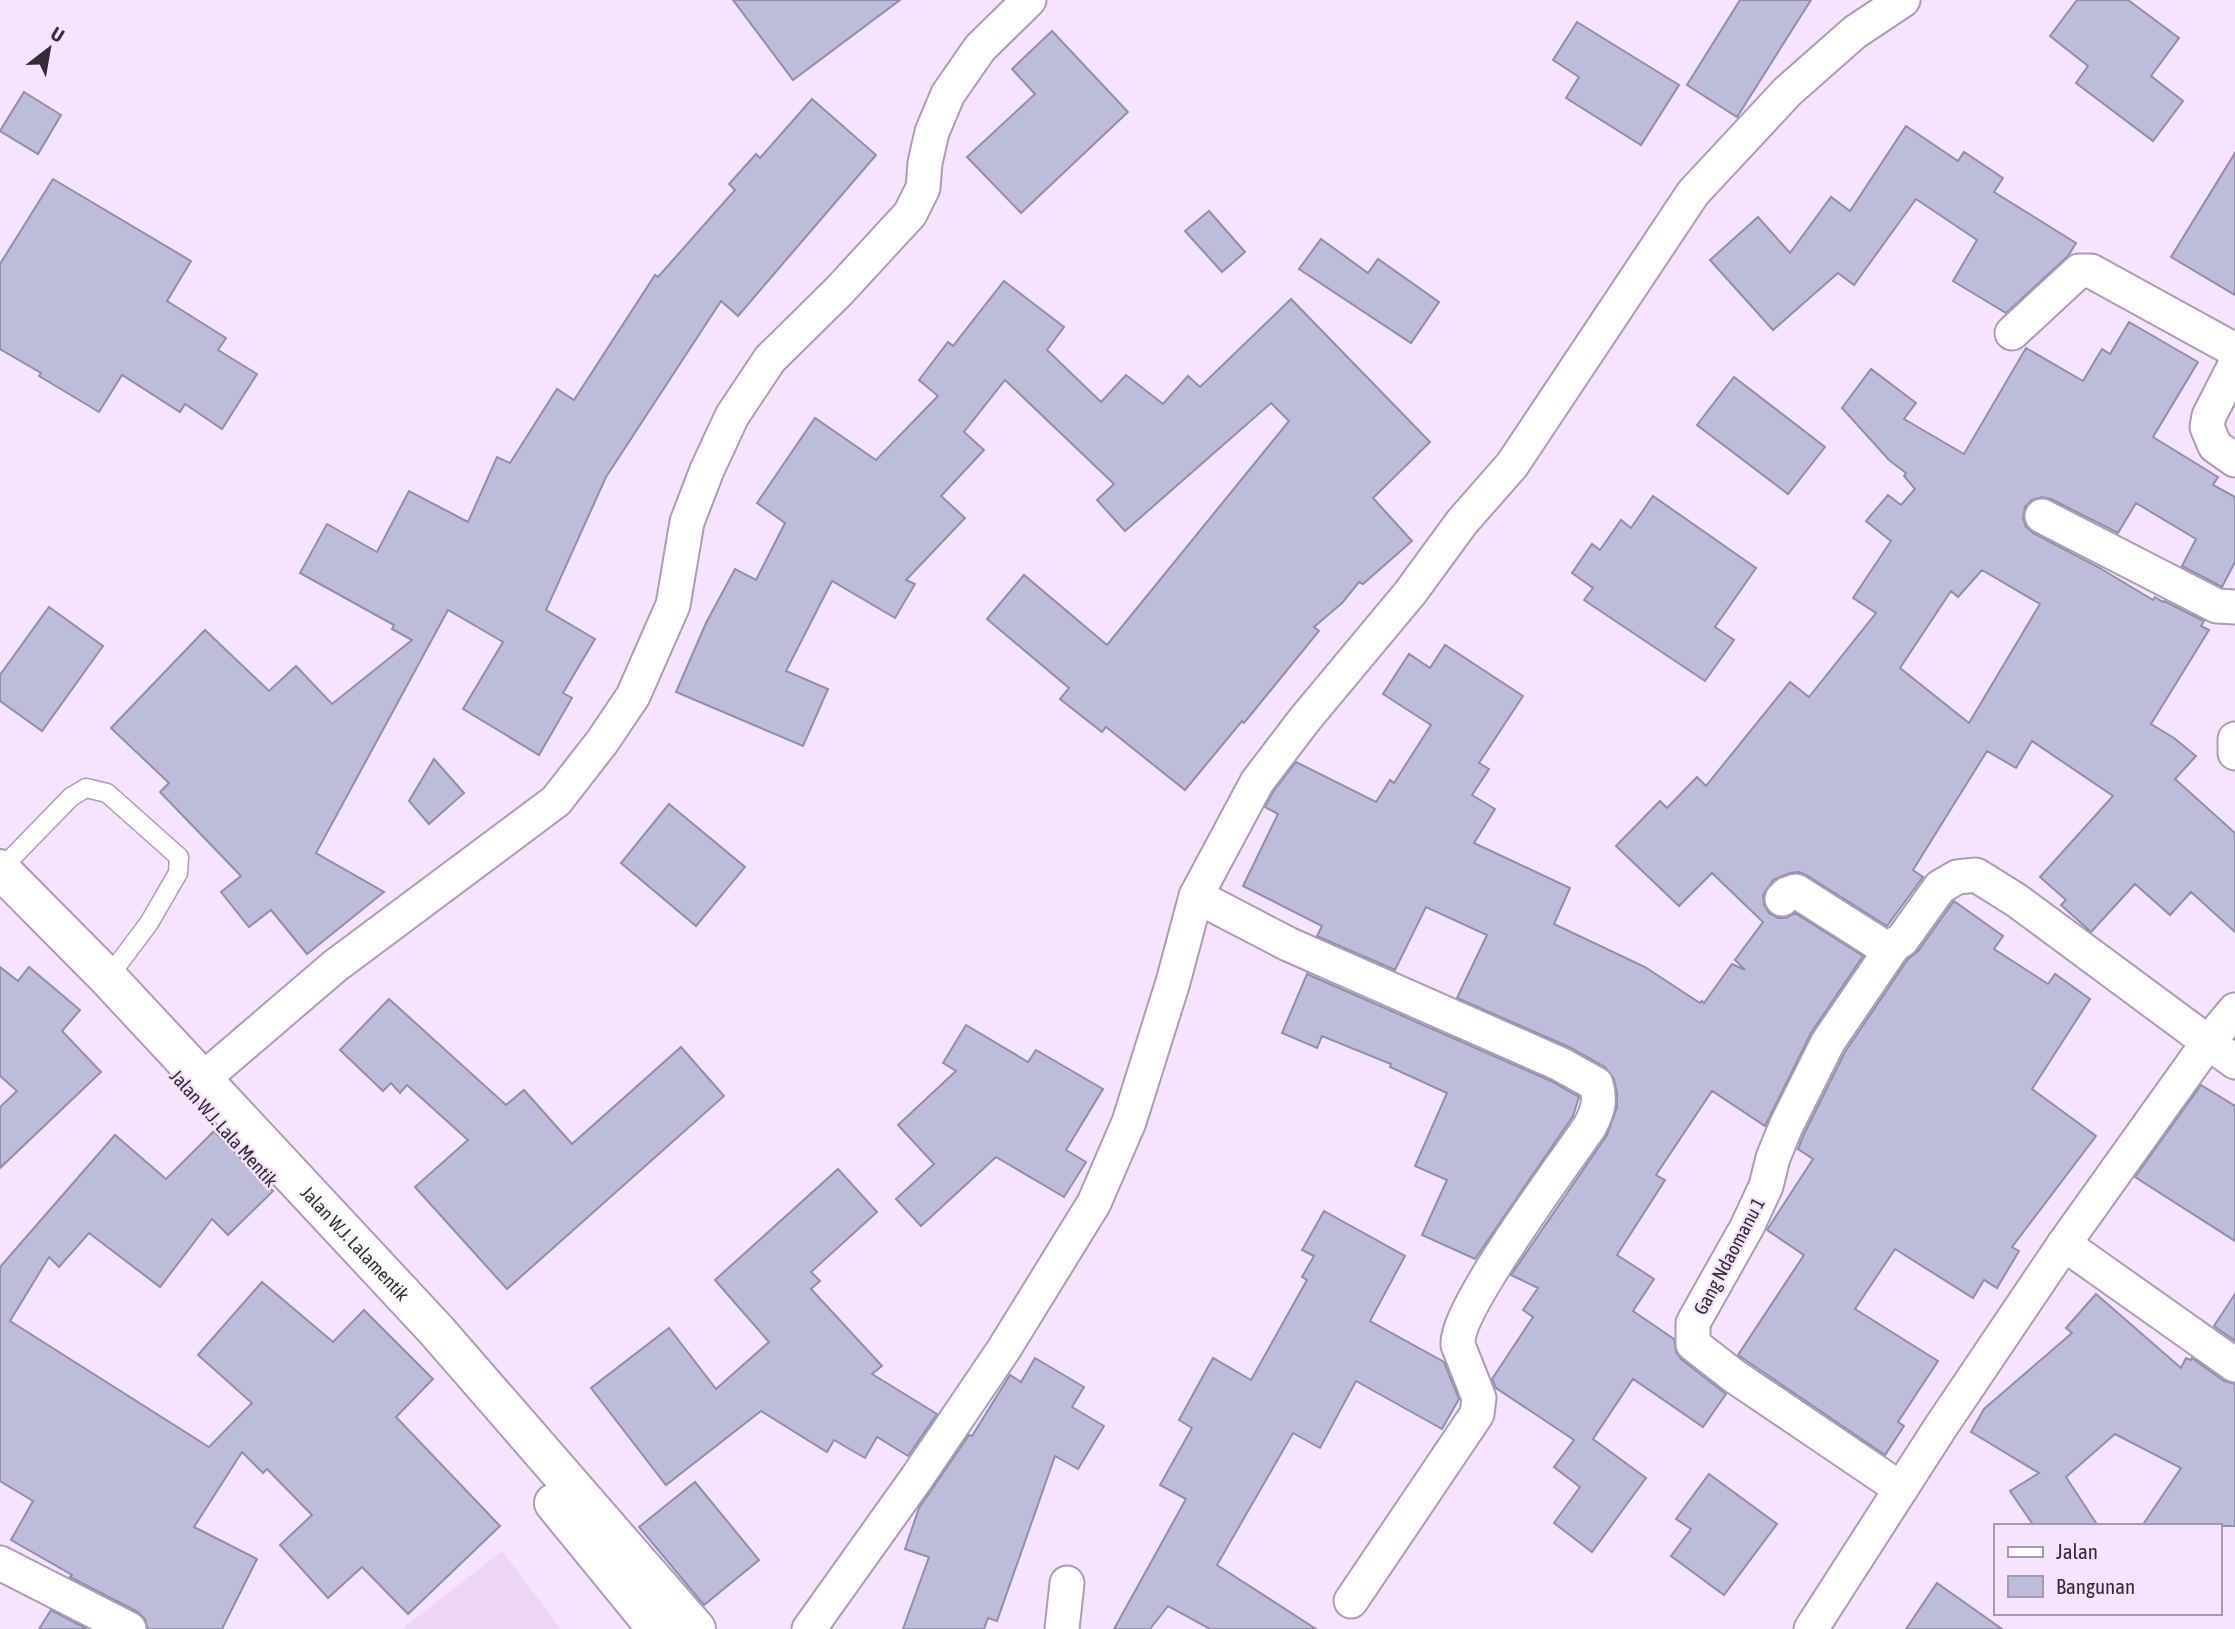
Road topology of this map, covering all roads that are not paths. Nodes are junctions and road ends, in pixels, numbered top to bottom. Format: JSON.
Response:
{"nodes":[{"id":1,"x":1029,"y":0,"type":"edge"},
{"id":2,"x":1903,"y":0,"type":"edge"},
{"id":3,"x":2012,"y":333,"type":"dead end"},
{"id":4,"x":2235,"y":357,"type":"edge"},
{"id":5,"x":2235,"y":365,"type":"edge"},
{"id":6,"x":2235,"y":460,"type":"edge"},
{"id":7,"x":2042,"y":516,"type":"dead end"},
{"id":8,"x":2235,"y":607,"type":"edge"},
{"id":9,"x":2235,"y":739,"type":"edge"},
{"id":10,"x":2235,"y":753,"type":"edge"},
{"id":11,"x":0,"y":869,"type":"edge"},
{"id":12,"x":0,"y":892,"type":"edge"},
{"id":13,"x":1196,"y":896,"type":"junction"},
{"id":14,"x":1782,"y":900,"type":"dead end"},
{"id":15,"x":1892,"y":948,"type":"junction"},
{"id":16,"x":103,"y":984,"type":"junction"},
{"id":17,"x":2235,"y":1010,"type":"edge"},
{"id":18,"x":2209,"y":1041,"type":"junction"},
{"id":19,"x":2235,"y":1062,"type":"edge"},
{"id":20,"x":203,"y":1079,"type":"junction"},
{"id":21,"x":2064,"y":1244,"type":"junction"},
{"id":22,"x":2235,"y":1365,"type":"edge"},
{"id":23,"x":1901,"y":1489,"type":"junction"},
{"id":24,"x":0,"y":1563,"type":"edge"},
{"id":25,"x":1067,"y":1583,"type":"dead end"},
{"id":26,"x":1351,"y":1601,"type":"dead end"},
{"id":27,"x":129,"y":1629,"type":"edge"},
{"id":28,"x":657,"y":1629,"type":"edge"},
{"id":29,"x":696,"y":1629,"type":"edge"},
{"id":30,"x":809,"y":1629,"type":"edge"},
{"id":31,"x":1062,"y":1629,"type":"edge"},
{"id":32,"x":1811,"y":1629,"type":"edge"}],
"edges":[{"from":1,"to":20,"type":"street"},
{"from":2,"to":13,"type":"street"},
{"from":3,"to":4,"type":"street"},
{"from":5,"to":6,"type":"street"},
{"from":7,"to":8,"type":"street"},
{"from":9,"to":10,"type":"street"},
{"from":11,"to":16,"type":"main road","name":"Jalan W.J. Lalamentik"},
{"from":11,"to":16,"type":"lane"},
{"from":12,"to":16,"type":"main road","name":"Jalan W.J. Lala Mentik"},
{"from":13,"to":26,"type":"street"},
{"from":13,"to":30,"type":"street"},
{"from":14,"to":15,"type":"street"},
{"from":15,"to":18,"type":"street","name":"Gang Ndaomanu 1"},
{"from":15,"to":23,"type":"street","name":"Gang Ndaomanu 1"},
{"from":16,"to":20,"type":"main road","name":"Jalan W.J. Lalamentik"},
{"from":16,"to":28,"type":"main road","name":"Jalan W.J. Lala Mentik"},
{"from":17,"to":18,"type":"street"},
{"from":18,"to":19,"type":"street"},
{"from":18,"to":21,"type":"street"},
{"from":20,"to":29,"type":"main road","name":"Jalan W.J. Lalamentik"},
{"from":21,"to":22,"type":"street"},
{"from":21,"to":23,"type":"street"},
{"from":23,"to":32,"type":"street"},
{"from":24,"to":27,"type":"street"},
{"from":25,"to":31,"type":"street"}]}
